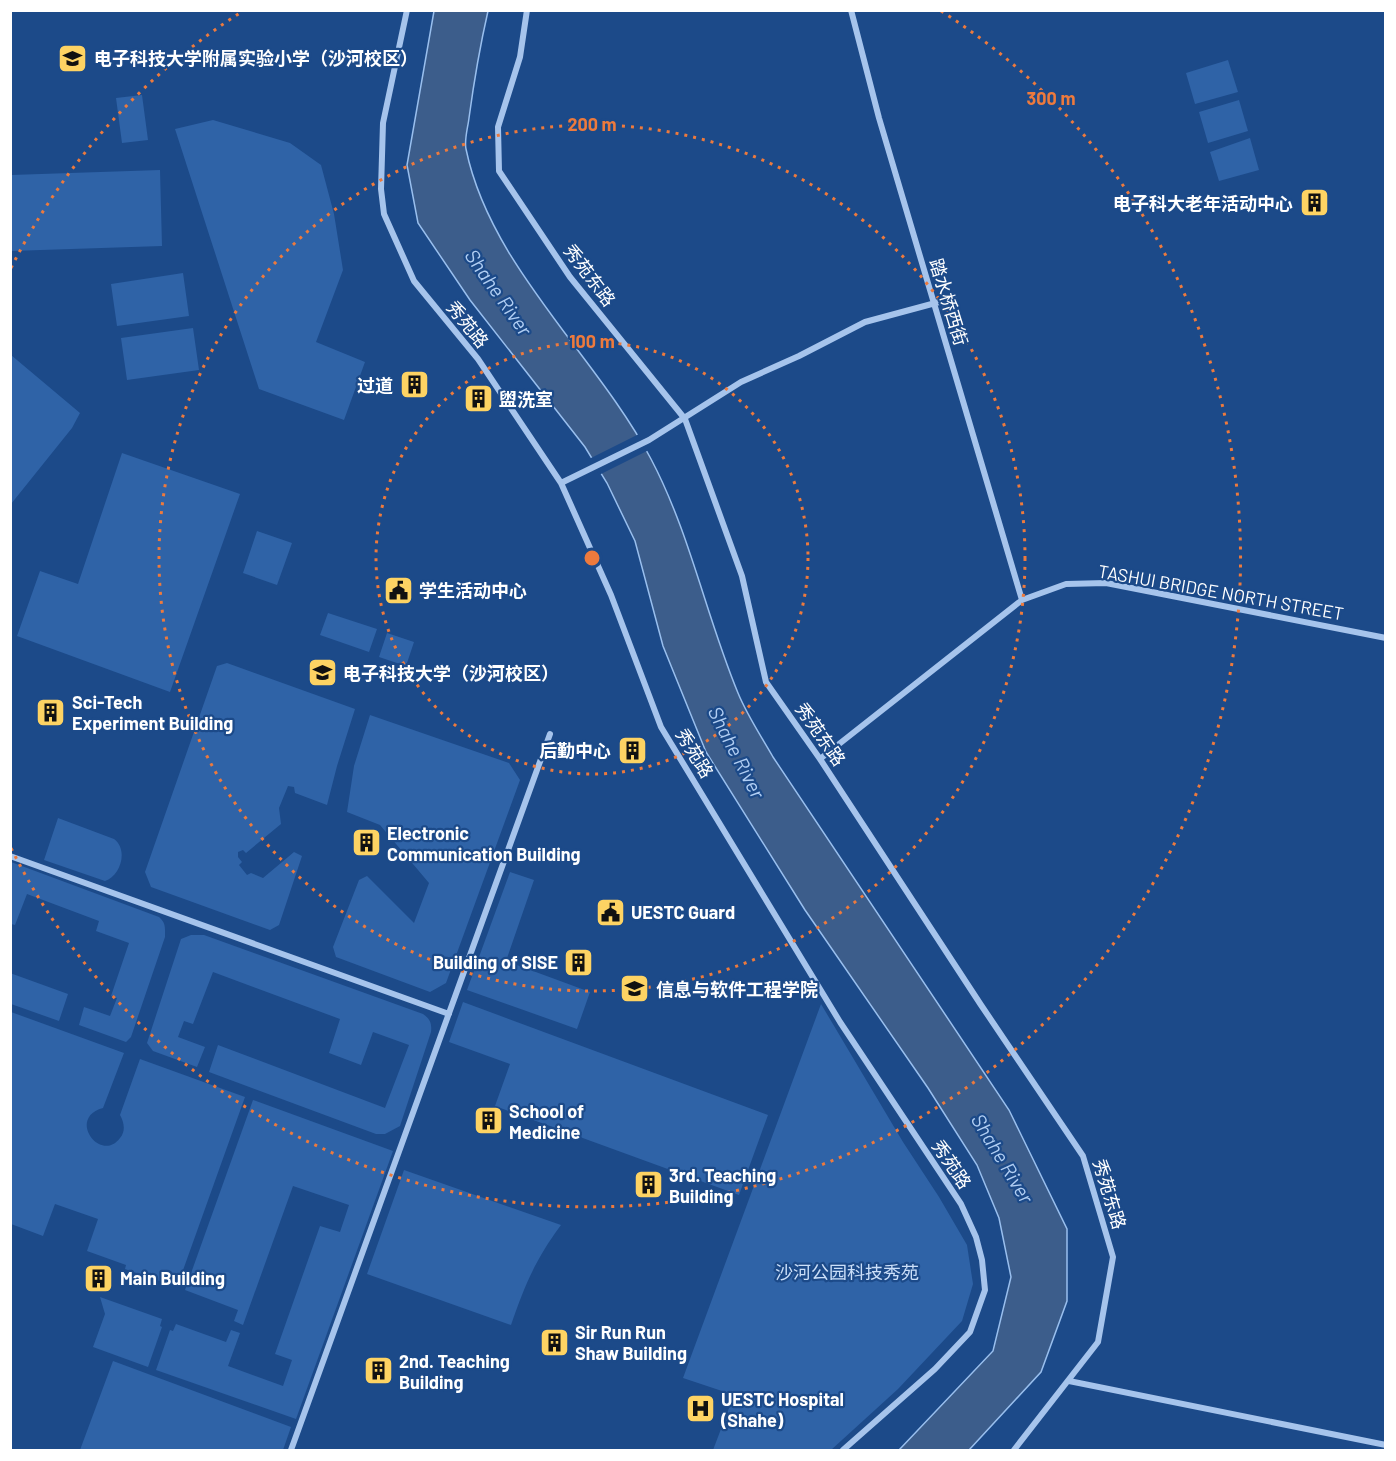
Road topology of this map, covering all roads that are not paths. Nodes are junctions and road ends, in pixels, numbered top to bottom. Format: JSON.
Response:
{"nodes":[{"id":1,"x":407,"y":10,"type":"edge"},
{"id":2,"x":527,"y":10,"type":"edge"},
{"id":3,"x":851,"y":10,"type":"edge"},
{"id":4,"x":954,"y":298,"type":"dead end"},
{"id":5,"x":934,"y":303,"type":"junction"},
{"id":6,"x":685,"y":418,"type":"junction"},
{"id":7,"x":561,"y":483,"type":"junction"},
{"id":8,"x":1022,"y":600,"type":"junction"},
{"id":9,"x":1386,"y":638,"type":"edge"},
{"id":10,"x":550,"y":734,"type":"dead end"},
{"id":11,"x":820,"y":759,"type":"junction"},
{"id":12,"x":10,"y":856,"type":"edge"},
{"id":13,"x":449,"y":1014,"type":"junction"},
{"id":14,"x":1069,"y":1381,"type":"junction"},
{"id":15,"x":1386,"y":1445,"type":"edge"},
{"id":16,"x":291,"y":1450,"type":"edge"},
{"id":17,"x":843,"y":1450,"type":"edge"},
{"id":18,"x":1014,"y":1450,"type":"edge"}],
"edges":[{"from":1,"to":7,"type":"street","name":"秀苑路"},
{"from":2,"to":6,"type":"street","name":"秀苑东路"},
{"from":3,"to":5,"type":"street","name":"踏水桥西街"},
{"from":4,"to":5,"type":"street"},
{"from":5,"to":6,"type":"street"},
{"from":5,"to":8,"type":"street","name":"踏水桥西街"},
{"from":6,"to":7,"type":"street"},
{"from":6,"to":11,"type":"street","name":"秀苑东路"},
{"from":7,"to":17,"type":"street","name":"秀苑路"},
{"from":8,"to":9,"type":"street","name":"TASHUI BRIDGE NORTH STREET"},
{"from":8,"to":11,"type":"street","name":"TASHUI BRIDGE NORTH STREET"},
{"from":10,"to":13,"type":"street"},
{"from":11,"to":14,"type":"street","name":"秀苑东路"},
{"from":12,"to":13,"type":"street"},
{"from":13,"to":16,"type":"street"},
{"from":14,"to":15,"type":"street"},
{"from":14,"to":18,"type":"street","name":"秀苑东路"}]}
